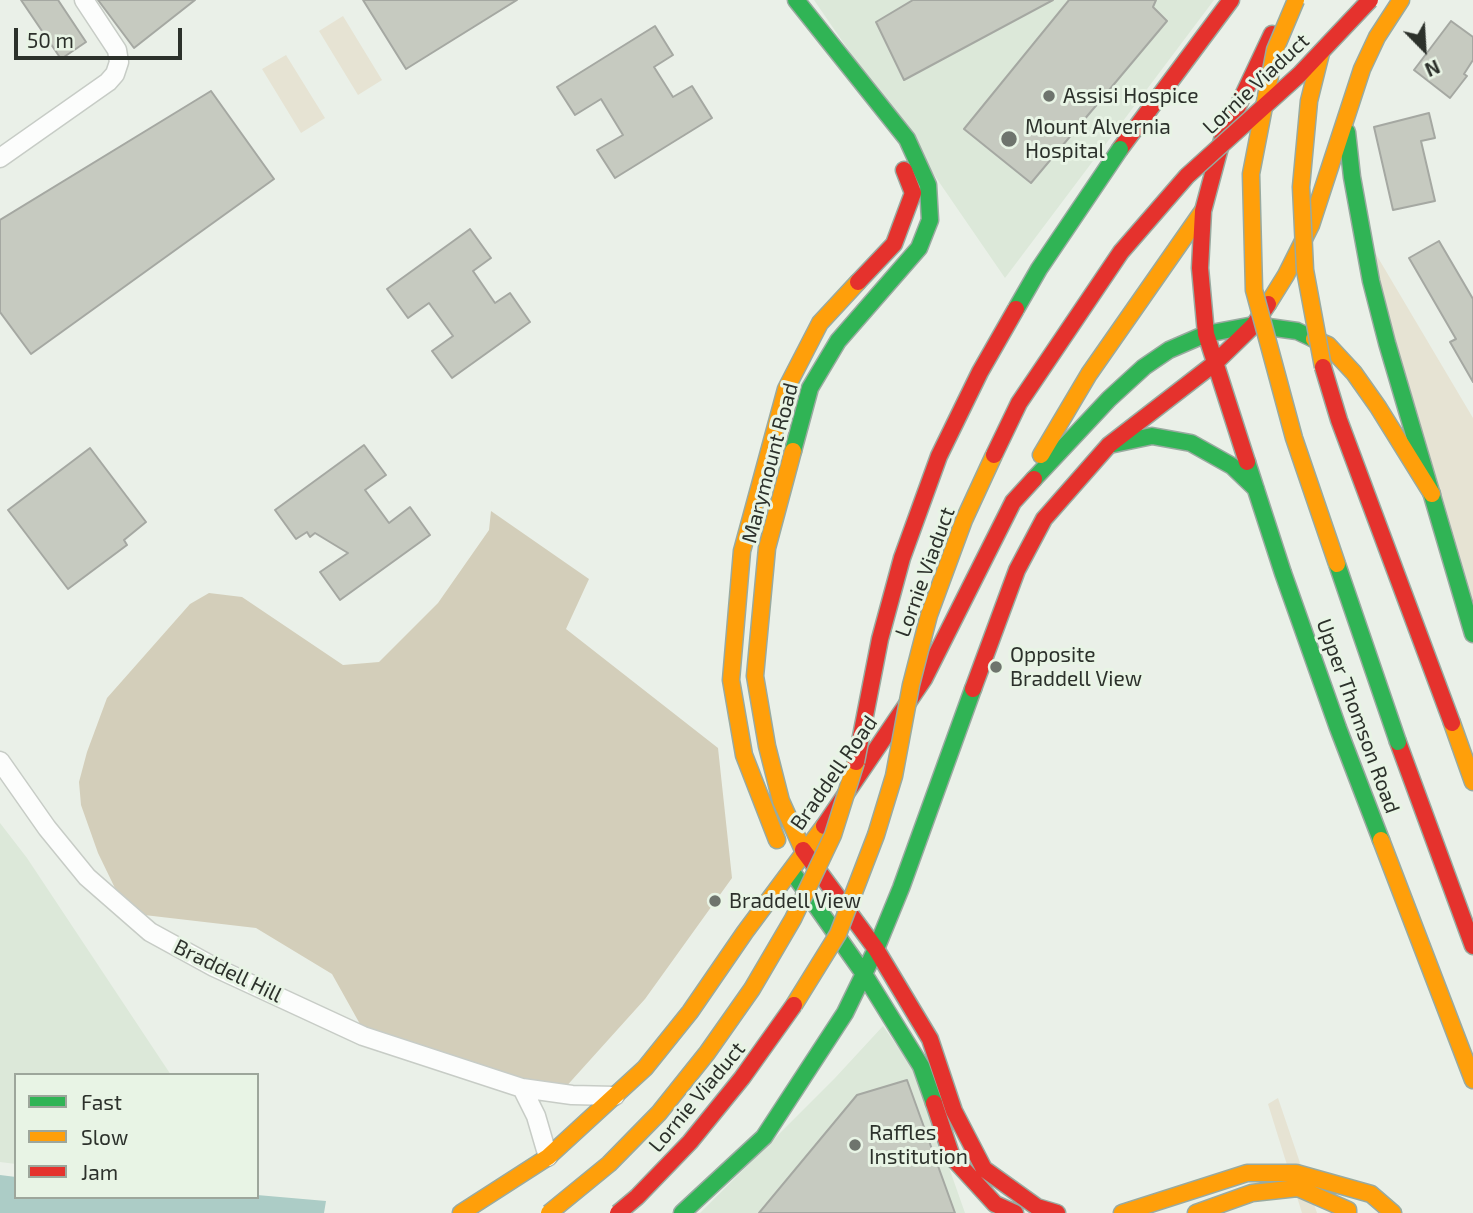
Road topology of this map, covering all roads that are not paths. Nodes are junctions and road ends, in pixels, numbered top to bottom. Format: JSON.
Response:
{"nodes":[{"id":1,"x":84,"y":0,"type":"edge"},
{"id":2,"x":777,"y":0,"type":"edge"},
{"id":3,"x":796,"y":0,"type":"edge"},
{"id":4,"x":1231,"y":0,"type":"edge"},
{"id":5,"x":1296,"y":0,"type":"edge"},
{"id":6,"x":1370,"y":0,"type":"edge"},
{"id":7,"x":1401,"y":0,"type":"edge"},
{"id":8,"x":1337,"y":12,"type":"dead end"},
{"id":9,"x":1346,"y":122,"type":"junction"},
{"id":10,"x":0,"y":158,"type":"edge"},
{"id":11,"x":1203,"y":211,"type":"junction"},
{"id":12,"x":1254,"y":325,"type":"junction"},
{"id":13,"x":1206,"y":334,"type":"junction"},
{"id":14,"x":1215,"y":363,"type":"junction"},
{"id":15,"x":1109,"y":445,"type":"junction"},
{"id":16,"x":1256,"y":489,"type":"junction"},
{"id":17,"x":1432,"y":494,"type":"junction"},
{"id":18,"x":1013,"y":502,"type":"junction"},
{"id":19,"x":1473,"y":634,"type":"edge"},
{"id":20,"x":0,"y":761,"type":"edge"},
{"id":21,"x":1473,"y":782,"type":"edge"},
{"id":22,"x":804,"y":853,"type":"junction"},
{"id":23,"x":790,"y":870,"type":"junction"},
{"id":24,"x":1473,"y":946,"type":"edge"},
{"id":25,"x":876,"y":949,"type":"junction"},
{"id":26,"x":864,"y":974,"type":"junction"},
{"id":27,"x":1473,"y":1080,"type":"edge"},
{"id":28,"x":522,"y":1088,"type":"junction"},
{"id":29,"x":615,"y":1096,"type":"junction"},
{"id":30,"x":548,"y":1157,"type":"junction"},
{"id":31,"x":461,"y":1213,"type":"edge"},
{"id":32,"x":549,"y":1213,"type":"edge"},
{"id":33,"x":618,"y":1213,"type":"edge"},
{"id":34,"x":682,"y":1213,"type":"edge"},
{"id":35,"x":1015,"y":1213,"type":"edge"},
{"id":36,"x":1057,"y":1213,"type":"edge"},
{"id":37,"x":1122,"y":1213,"type":"edge"},
{"id":38,"x":1196,"y":1213,"type":"edge"},
{"id":39,"x":1349,"y":1213,"type":"edge"},
{"id":40,"x":1393,"y":1213,"type":"edge"}],
"edges":[{"from":1,"to":10,"type":"street"},
{"from":2,"to":23,"type":"main road","name":"Marymount Road"},
{"from":3,"to":22,"type":"main road","name":"Marymount Road"},
{"from":4,"to":32,"type":"main road","name":"Lornie Viaduct","bridge":true},
{"from":5,"to":11,"type":"main road"},
{"from":5,"to":24,"type":"main road","bridge":true},
{"from":6,"to":33,"type":"main road","name":"Lornie Viaduct","bridge":true},
{"from":7,"to":9,"type":"main road"},
{"from":8,"to":21,"type":"main road","bridge":true},
{"from":9,"to":12,"type":"main road"},
{"from":9,"to":17,"type":"main road"},
{"from":11,"to":13,"type":"main road","name":"Upper Thomson Road"},
{"from":11,"to":18,"type":"main road"},
{"from":12,"to":13,"type":"main road","name":"Braddell Road"},
{"from":12,"to":14,"type":"main road"},
{"from":12,"to":17,"type":"main road","name":"Braddell Road"},
{"from":13,"to":14,"type":"main road","name":"Upper Thomson Road"},
{"from":13,"to":18,"type":"main road","name":"Braddell Road"},
{"from":14,"to":15,"type":"main road"},
{"from":14,"to":16,"type":"main road","name":"Upper Thomson Road"},
{"from":15,"to":16,"type":"main road"},
{"from":15,"to":25,"type":"main road"},
{"from":16,"to":27,"type":"main road","name":"Upper Thomson Road"},
{"from":17,"to":19,"type":"main road"},
{"from":18,"to":22,"type":"main road","name":"Braddell Road"},
{"from":20,"to":28,"type":"street","name":"Braddell Hill"},
{"from":22,"to":23,"type":"main road","name":"Braddell Road"},
{"from":22,"to":25,"type":"main road","name":"Marymount Road"},
{"from":23,"to":26,"type":"main road","name":"Marymount Road"},
{"from":23,"to":29,"type":"main road","name":"Braddell Road"},
{"from":25,"to":26,"type":"main road"},
{"from":25,"to":36,"type":"main road","name":"Marymount Road"},
{"from":26,"to":34,"type":"main road"},
{"from":26,"to":35,"type":"main road","name":"Marymount Road"},
{"from":28,"to":29,"type":"street","name":"Braddell Hill"},
{"from":28,"to":30,"type":"street"},
{"from":29,"to":30,"type":"main road","name":"Braddell Road"},
{"from":30,"to":31,"type":"main road","name":"Braddell Road"},
{"from":37,"to":40,"type":"main road"},
{"from":38,"to":39,"type":"main road"}]}
